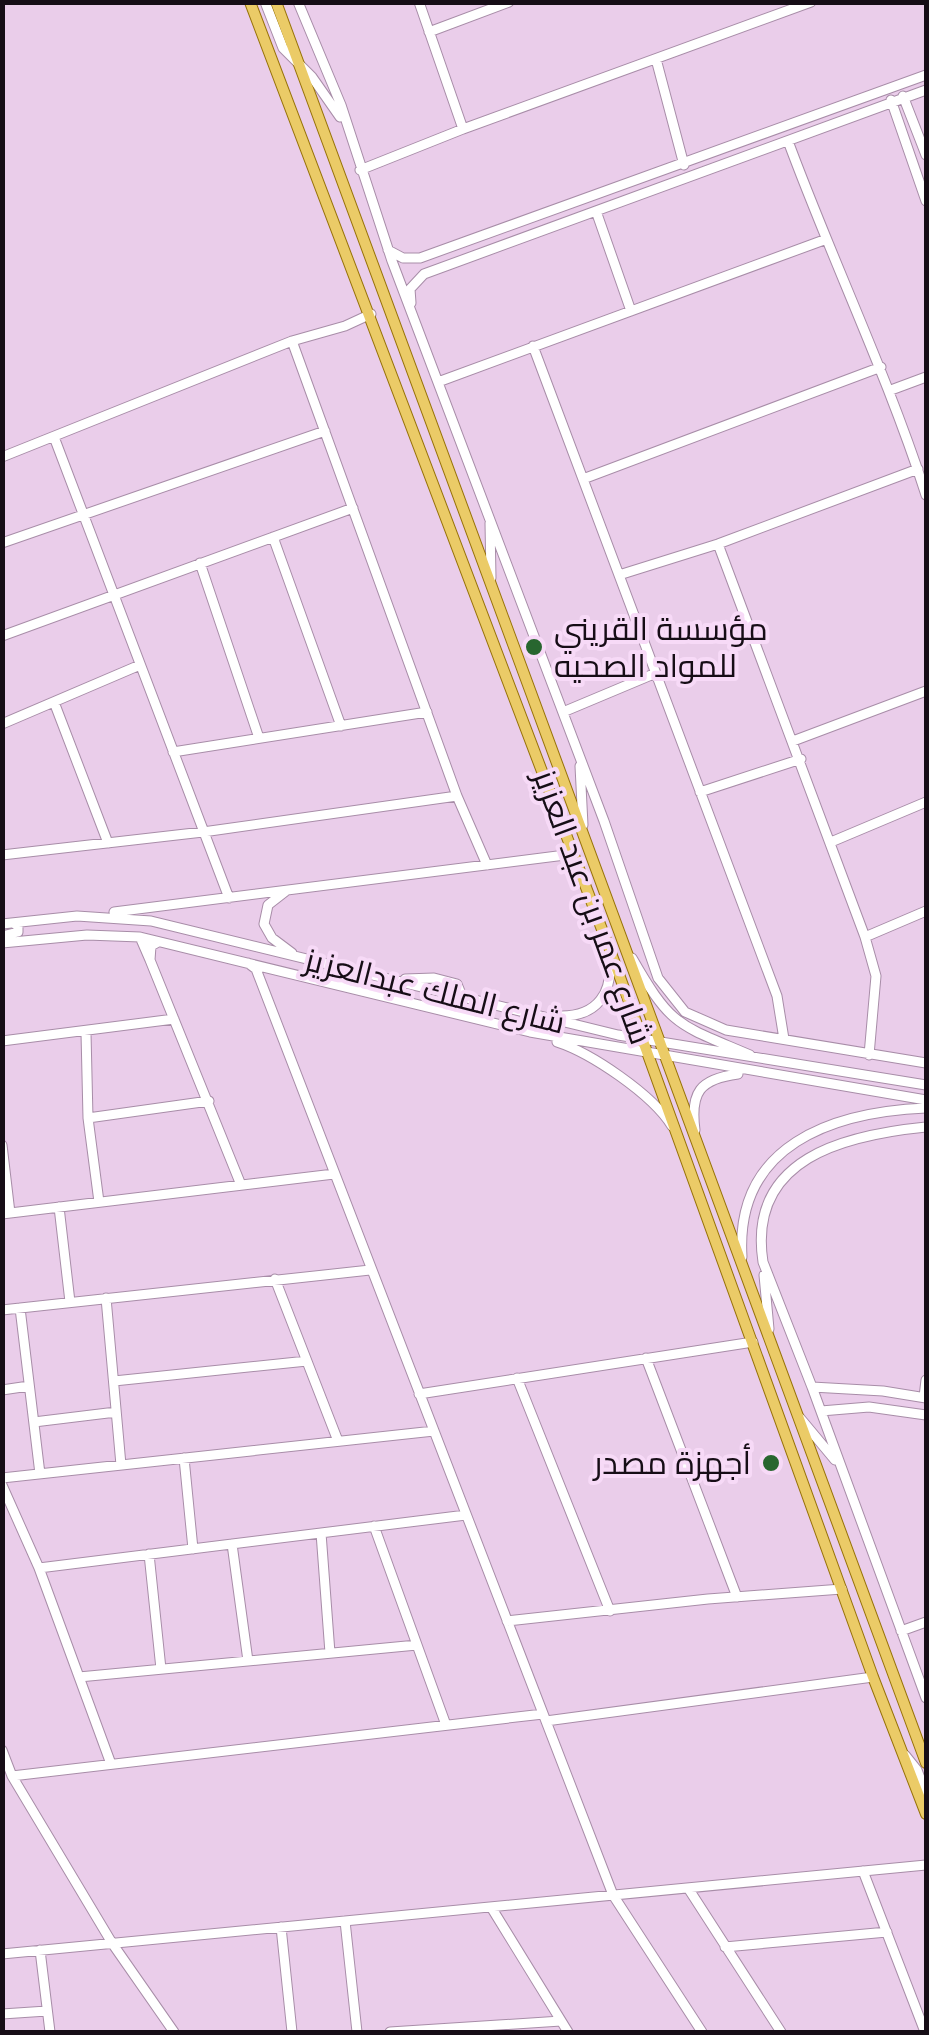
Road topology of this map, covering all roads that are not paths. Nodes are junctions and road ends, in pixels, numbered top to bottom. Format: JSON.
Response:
{"nodes":[{"id":1,"x":250,"y":2,"type":"edge"},
{"id":2,"x":265,"y":2,"type":"edge"},
{"id":3,"x":276,"y":2,"type":"edge"},
{"id":4,"x":298,"y":2,"type":"edge"},
{"id":5,"x":418,"y":2,"type":"edge"},
{"id":6,"x":509,"y":2,"type":"edge"},
{"id":7,"x":811,"y":2,"type":"edge"},
{"id":8,"x":430,"y":32,"type":"junction"},
{"id":9,"x":656,"y":59,"type":"junction"},
{"id":10,"x":297,"y":63,"type":"junction"},
{"id":11,"x":926,"y":75,"type":"edge"},
{"id":12,"x":892,"y":88,"type":"junction"},
{"id":13,"x":926,"y":90,"type":"edge"},
{"id":14,"x":906,"y":98,"type":"junction"},
{"id":15,"x":890,"y":103,"type":"junction"},
{"id":16,"x":463,"y":129,"type":"junction"},
{"id":17,"x":349,"y":132,"type":"junction"},
{"id":18,"x":788,"y":141,"type":"junction"},
{"id":19,"x":926,"y":155,"type":"edge"},
{"id":20,"x":684,"y":165,"type":"junction"},
{"id":21,"x":360,"y":170,"type":"junction"},
{"id":22,"x":926,"y":200,"type":"edge"},
{"id":23,"x":596,"y":211,"type":"junction"},
{"id":24,"x":824,"y":240,"type":"junction"},
{"id":25,"x":388,"y":249,"type":"junction"},
{"id":26,"x":420,"y":258,"type":"junction"},
{"id":27,"x":424,"y":274,"type":"junction"},
{"id":28,"x":411,"y":310,"type":"junction"},
{"id":29,"x":631,"y":311,"type":"junction"},
{"id":30,"x":371,"y":314,"type":"junction"},
{"id":31,"x":292,"y":341,"type":"junction"},
{"id":32,"x":533,"y":346,"type":"junction"},
{"id":33,"x":881,"y":366,"type":"junction"},
{"id":34,"x":926,"y":378,"type":"edge"},
{"id":35,"x":438,"y":382,"type":"junction"},
{"id":36,"x":890,"y":390,"type":"junction"},
{"id":37,"x":325,"y":432,"type":"junction"},
{"id":38,"x":54,"y":438,"type":"junction"},
{"id":39,"x":2,"y":457,"type":"edge"},
{"id":40,"x":918,"y":468,"type":"junction"},
{"id":41,"x":583,"y":479,"type":"junction"},
{"id":42,"x":926,"y":495,"type":"edge"},
{"id":43,"x":353,"y":508,"type":"junction"},
{"id":44,"x":83,"y":514,"type":"junction"},
{"id":45,"x":490,"y":519,"type":"junction"},
{"id":46,"x":272,"y":537,"type":"junction"},
{"id":47,"x":2,"y":543,"type":"edge"},
{"id":48,"x":718,"y":544,"type":"junction"},
{"id":49,"x":200,"y":564,"type":"junction"},
{"id":50,"x":619,"y":575,"type":"junction"},
{"id":51,"x":492,"y":585,"type":"junction"},
{"id":52,"x":114,"y":595,"type":"junction"},
{"id":53,"x":2,"y":636,"type":"edge"},
{"id":54,"x":140,"y":664,"type":"junction"},
{"id":55,"x":656,"y":673,"type":"junction"},
{"id":56,"x":926,"y":692,"type":"edge"},
{"id":57,"x":54,"y":702,"type":"junction"},
{"id":58,"x":427,"y":712,"type":"junction"},
{"id":59,"x":563,"y":712,"type":"junction"},
{"id":60,"x":2,"y":724,"type":"edge"},
{"id":61,"x":341,"y":726,"type":"junction"},
{"id":62,"x":259,"y":738,"type":"junction"},
{"id":63,"x":793,"y":741,"type":"junction"},
{"id":64,"x":173,"y":752,"type":"junction"},
{"id":65,"x":580,"y":759,"type":"junction"},
{"id":66,"x":800,"y":760,"type":"junction"},
{"id":67,"x":700,"y":792,"type":"junction"},
{"id":68,"x":457,"y":796,"type":"junction"},
{"id":69,"x":926,"y":802,"type":"edge"},
{"id":70,"x":203,"y":832,"type":"junction"},
{"id":71,"x":585,"y":838,"type":"junction"},
{"id":72,"x":830,"y":842,"type":"junction"},
{"id":73,"x":108,"y":843,"type":"junction"},
{"id":74,"x":4,"y":851,"type":"edge"},
{"id":75,"x":573,"y":854,"type":"junction"},
{"id":76,"x":487,"y":866,"type":"junction"},
{"id":77,"x":288,"y":889,"type":"junction"},
{"id":78,"x":228,"y":898,"type":"junction"},
{"id":79,"x":926,"y":911,"type":"edge"},
{"id":80,"x":77,"y":916,"type":"junction"},
{"id":81,"x":8,"y":923,"type":"edge"},
{"id":82,"x":140,"y":937,"type":"junction"},
{"id":83,"x":865,"y":937,"type":"junction"},
{"id":84,"x":2,"y":940,"type":"edge"},
{"id":85,"x":622,"y":940,"type":"junction"},
{"id":86,"x":164,"y":942,"type":"junction"},
{"id":87,"x":608,"y":948,"type":"junction"},
{"id":88,"x":298,"y":957,"type":"junction"},
{"id":89,"x":150,"y":960,"type":"junction"},
{"id":90,"x":248,"y":963,"type":"junction"},
{"id":91,"x":285,"y":972,"type":"junction"},
{"id":92,"x":336,"y":985,"type":"junction"},
{"id":93,"x":264,"y":990,"type":"junction"},
{"id":94,"x":460,"y":996,"type":"junction"},
{"id":95,"x":541,"y":1016,"type":"junction"},
{"id":96,"x":174,"y":1020,"type":"junction"},
{"id":97,"x":530,"y":1032,"type":"junction"},
{"id":98,"x":86,"y":1033,"type":"junction"},
{"id":99,"x":784,"y":1039,"type":"junction"},
{"id":100,"x":643,"y":1040,"type":"junction"},
{"id":101,"x":2,"y":1041,"type":"edge"},
{"id":102,"x":660,"y":1044,"type":"junction"},
{"id":103,"x":648,"y":1055,"type":"junction"},
{"id":104,"x":870,"y":1055,"type":"junction"},
{"id":105,"x":665,"y":1058,"type":"junction"},
{"id":106,"x":762,"y":1060,"type":"junction"},
{"id":107,"x":926,"y":1063,"type":"edge"},
{"id":108,"x":752,"y":1072,"type":"junction"},
{"id":109,"x":926,"y":1085,"type":"edge"},
{"id":110,"x":926,"y":1100,"type":"edge"},
{"id":111,"x":208,"y":1101,"type":"junction"},
{"id":112,"x":926,"y":1108,"type":"edge"},
{"id":113,"x":88,"y":1118,"type":"junction"},
{"id":114,"x":926,"y":1127,"type":"edge"},
{"id":115,"x":676,"y":1132,"type":"junction"},
{"id":116,"x":697,"y":1142,"type":"junction"},
{"id":117,"x":2,"y":1145,"type":"edge"},
{"id":118,"x":334,"y":1174,"type":"junction"},
{"id":119,"x":241,"y":1185,"type":"junction"},
{"id":120,"x":99,"y":1202,"type":"junction"},
{"id":121,"x":59,"y":1207,"type":"junction"},
{"id":122,"x":6,"y":1214,"type":"edge"},
{"id":123,"x":762,"y":1262,"type":"junction"},
{"id":124,"x":370,"y":1270,"type":"junction"},
{"id":125,"x":743,"y":1270,"type":"junction"},
{"id":126,"x":275,"y":1279,"type":"junction"},
{"id":127,"x":106,"y":1298,"type":"junction"},
{"id":128,"x":70,"y":1302,"type":"junction"},
{"id":129,"x":20,"y":1308,"type":"junction"},
{"id":130,"x":2,"y":1310,"type":"edge"},
{"id":131,"x":752,"y":1342,"type":"junction"},
{"id":132,"x":770,"y":1342,"type":"junction"},
{"id":133,"x":646,"y":1358,"type":"junction"},
{"id":134,"x":307,"y":1361,"type":"junction"},
{"id":135,"x":517,"y":1378,"type":"junction"},
{"id":136,"x":926,"y":1380,"type":"edge"},
{"id":137,"x":114,"y":1381,"type":"junction"},
{"id":138,"x":29,"y":1386,"type":"junction"},
{"id":139,"x":812,"y":1387,"type":"junction"},
{"id":140,"x":2,"y":1390,"type":"edge"},
{"id":141,"x":788,"y":1392,"type":"junction"},
{"id":142,"x":420,"y":1394,"type":"junction"},
{"id":143,"x":925,"y":1398,"type":"edge"},
{"id":144,"x":821,"y":1411,"type":"junction"},
{"id":145,"x":116,"y":1412,"type":"junction"},
{"id":146,"x":797,"y":1414,"type":"junction"},
{"id":147,"x":926,"y":1415,"type":"edge"},
{"id":148,"x":34,"y":1422,"type":"junction"},
{"id":149,"x":434,"y":1431,"type":"junction"},
{"id":150,"x":338,"y":1441,"type":"junction"},
{"id":151,"x":184,"y":1458,"type":"junction"},
{"id":152,"x":121,"y":1465,"type":"junction"},
{"id":153,"x":840,"y":1466,"type":"junction"},
{"id":154,"x":40,"y":1474,"type":"junction"},
{"id":155,"x":2,"y":1481,"type":"edge"},
{"id":156,"x":466,"y":1514,"type":"junction"},
{"id":157,"x":374,"y":1526,"type":"junction"},
{"id":158,"x":322,"y":1533,"type":"junction"},
{"id":159,"x":232,"y":1544,"type":"junction"},
{"id":160,"x":193,"y":1549,"type":"junction"},
{"id":161,"x":149,"y":1554,"type":"junction"},
{"id":162,"x":40,"y":1568,"type":"junction"},
{"id":163,"x":842,"y":1589,"type":"junction"},
{"id":164,"x":737,"y":1596,"type":"junction"},
{"id":165,"x":610,"y":1611,"type":"junction"},
{"id":166,"x":507,"y":1621,"type":"junction"},
{"id":167,"x":926,"y":1622,"type":"edge"},
{"id":168,"x":901,"y":1630,"type":"junction"},
{"id":169,"x":417,"y":1644,"type":"junction"},
{"id":170,"x":330,"y":1653,"type":"junction"},
{"id":171,"x":248,"y":1661,"type":"junction"},
{"id":172,"x":161,"y":1669,"type":"junction"},
{"id":173,"x":79,"y":1677,"type":"junction"},
{"id":174,"x":873,"y":1677,"type":"junction"},
{"id":175,"x":926,"y":1698,"type":"edge"},
{"id":176,"x":544,"y":1717,"type":"junction"},
{"id":177,"x":446,"y":1725,"type":"junction"},
{"id":178,"x":2,"y":1750,"type":"edge"},
{"id":179,"x":904,"y":1752,"type":"junction"},
{"id":180,"x":111,"y":1764,"type":"junction"},
{"id":181,"x":926,"y":1764,"type":"edge"},
{"id":182,"x":12,"y":1776,"type":"junction"},
{"id":183,"x":926,"y":1794,"type":"edge"},
{"id":184,"x":926,"y":1814,"type":"edge"},
{"id":185,"x":926,"y":1865,"type":"edge"},
{"id":186,"x":863,"y":1871,"type":"junction"},
{"id":187,"x":688,"y":1888,"type":"junction"},
{"id":188,"x":612,"y":1895,"type":"junction"},
{"id":189,"x":491,"y":1907,"type":"junction"},
{"id":190,"x":345,"y":1921,"type":"junction"},
{"id":191,"x":281,"y":1927,"type":"junction"},
{"id":192,"x":887,"y":1932,"type":"junction"},
{"id":193,"x":112,"y":1943,"type":"junction"},
{"id":194,"x":724,"y":1948,"type":"junction"},
{"id":195,"x":40,"y":1950,"type":"junction"},
{"id":196,"x":2,"y":1954,"type":"edge"},
{"id":197,"x":47,"y":2011,"type":"junction"},
{"id":198,"x":2,"y":2014,"type":"edge"},
{"id":199,"x":561,"y":2021,"type":"junction"},
{"id":200,"x":50,"y":2032,"type":"edge"},
{"id":201,"x":174,"y":2032,"type":"edge"},
{"id":202,"x":292,"y":2032,"type":"edge"},
{"id":203,"x":357,"y":2032,"type":"edge"},
{"id":204,"x":390,"y":2032,"type":"edge"},
{"id":205,"x":568,"y":2032,"type":"edge"},
{"id":206,"x":702,"y":2032,"type":"edge"},
{"id":207,"x":781,"y":2032,"type":"edge"},
{"id":208,"x":925,"y":2032,"type":"edge"}],
"edges":[{"from":1,"to":30,"type":"main road","name":"شارع عمر بن عبد العزيز"},
{"from":2,"to":10,"type":"street"},
{"from":3,"to":10,"type":"main road","name":"شارع عمر بن عبد العزيز"},
{"from":4,"to":17,"type":"street"},
{"from":5,"to":8,"type":"street"},
{"from":6,"to":8,"type":"street"},
{"from":7,"to":9,"type":"street"},
{"from":8,"to":16,"type":"street"},
{"from":9,"to":16,"type":"street"},
{"from":9,"to":20,"type":"street"},
{"from":10,"to":17,"type":"street"},
{"from":10,"to":51,"type":"main road","name":"شارع عمر بن عبد العزيز"},
{"from":11,"to":12,"type":"street"},
{"from":12,"to":14,"type":"street"},
{"from":12,"to":15,"type":"street"},
{"from":12,"to":20,"type":"street"},
{"from":13,"to":14,"type":"street"},
{"from":14,"to":15,"type":"street"},
{"from":14,"to":19,"type":"street"},
{"from":15,"to":18,"type":"street"},
{"from":15,"to":22,"type":"street"},
{"from":16,"to":21,"type":"street"},
{"from":17,"to":21,"type":"street"},
{"from":18,"to":23,"type":"street"},
{"from":18,"to":24,"type":"street"},
{"from":20,"to":26,"type":"street"},
{"from":21,"to":25,"type":"street"},
{"from":23,"to":27,"type":"street"},
{"from":23,"to":29,"type":"street"},
{"from":24,"to":29,"type":"street"},
{"from":24,"to":33,"type":"street"},
{"from":25,"to":26,"type":"street"},
{"from":25,"to":28,"type":"street"},
{"from":26,"to":27,"type":"street"},
{"from":27,"to":28,"type":"street"},
{"from":28,"to":35,"type":"street"},
{"from":29,"to":32,"type":"street"},
{"from":30,"to":31,"type":"street"},
{"from":30,"to":75,"type":"main road","name":"شارع عمر بن عبد العزيز"},
{"from":31,"to":37,"type":"street"},
{"from":31,"to":38,"type":"street"},
{"from":32,"to":35,"type":"street"},
{"from":32,"to":41,"type":"street"},
{"from":33,"to":36,"type":"street"},
{"from":33,"to":41,"type":"street"},
{"from":34,"to":36,"type":"street"},
{"from":35,"to":45,"type":"street"},
{"from":36,"to":40,"type":"street"},
{"from":37,"to":43,"type":"street"},
{"from":37,"to":44,"type":"street"},
{"from":38,"to":39,"type":"street"},
{"from":38,"to":44,"type":"street"},
{"from":40,"to":42,"type":"street"},
{"from":40,"to":48,"type":"street"},
{"from":41,"to":50,"type":"street"},
{"from":43,"to":46,"type":"street"},
{"from":43,"to":58,"type":"street"},
{"from":44,"to":47,"type":"street"},
{"from":44,"to":52,"type":"street"},
{"from":45,"to":51,"type":"street"},
{"from":45,"to":59,"type":"street"},
{"from":46,"to":49,"type":"street"},
{"from":46,"to":61,"type":"street"},
{"from":48,"to":50,"type":"street"},
{"from":48,"to":63,"type":"street"},
{"from":49,"to":52,"type":"street"},
{"from":49,"to":62,"type":"street"},
{"from":50,"to":55,"type":"street"},
{"from":51,"to":71,"type":"main road","name":"شارع عمر بن عبد العزيز"},
{"from":52,"to":53,"type":"street"},
{"from":52,"to":54,"type":"street"},
{"from":54,"to":57,"type":"street"},
{"from":54,"to":64,"type":"street"},
{"from":55,"to":59,"type":"street"},
{"from":55,"to":67,"type":"street"},
{"from":56,"to":63,"type":"street"},
{"from":57,"to":60,"type":"street"},
{"from":57,"to":73,"type":"street"},
{"from":58,"to":61,"type":"street"},
{"from":58,"to":68,"type":"street"},
{"from":59,"to":65,"type":"street"},
{"from":61,"to":62,"type":"street"},
{"from":62,"to":64,"type":"street"},
{"from":63,"to":66,"type":"street"},
{"from":64,"to":70,"type":"street"},
{"from":65,"to":71,"type":"street"},
{"from":65,"to":99,"type":"street"},
{"from":66,"to":67,"type":"street"},
{"from":66,"to":72,"type":"street"},
{"from":67,"to":99,"type":"street"},
{"from":68,"to":70,"type":"street"},
{"from":68,"to":76,"type":"street"},
{"from":69,"to":72,"type":"street"},
{"from":70,"to":73,"type":"street"},
{"from":70,"to":78,"type":"street"},
{"from":71,"to":85,"type":"main road","name":"شارع عمر بن عبد العزيز"},
{"from":72,"to":83,"type":"street"},
{"from":73,"to":74,"type":"street"},
{"from":75,"to":76,"type":"street"},
{"from":75,"to":87,"type":"main road","name":"شارع عمر بن عبد العزيز"},
{"from":76,"to":77,"type":"street"},
{"from":77,"to":78,"type":"street"},
{"from":77,"to":88,"type":"street"},
{"from":78,"to":80,"type":"street"},
{"from":79,"to":83,"type":"street"},
{"from":80,"to":81,"type":"street","name":"شارع الملك عبدالعزيز"},
{"from":80,"to":88,"type":"street","name":"شارع الملك عبدالعزيز"},
{"from":81,"to":84,"type":"street"},
{"from":82,"to":84,"type":"street","name":"شارع الملك عبدالعزيز"},
{"from":82,"to":86,"type":"street","name":"شارع الملك عبدالعزيز"},
{"from":82,"to":89,"type":"street"},
{"from":83,"to":104,"type":"street"},
{"from":85,"to":102,"type":"main road","name":"شارع عمر بن عبد العزيز"},
{"from":85,"to":106,"type":"street"},
{"from":86,"to":89,"type":"street"},
{"from":86,"to":90,"type":"street","name":"شارع الملك عبدالعزيز"},
{"from":87,"to":95,"type":"street"},
{"from":87,"to":100,"type":"main road","name":"شارع عمر بن عبد العزيز"},
{"from":88,"to":94,"type":"street","name":"شارع الملك عبدالعزيز"},
{"from":89,"to":96,"type":"street"},
{"from":90,"to":91,"type":"street","name":"شارع الملك عبدالعزيز"},
{"from":90,"to":93,"type":"street"},
{"from":91,"to":92,"type":"street","name":"شارع الملك عبدالعزيز"},
{"from":91,"to":93,"type":"street"},
{"from":92,"to":94,"type":"street"},
{"from":92,"to":97,"type":"street","name":"شارع الملك عبدالعزيز"},
{"from":93,"to":118,"type":"street"},
{"from":94,"to":95,"type":"street","name":"شارع الملك عبدالعزيز"},
{"from":95,"to":100,"type":"street","name":"شارع الملك عبدالعزيز"},
{"from":96,"to":98,"type":"street"},
{"from":96,"to":111,"type":"street"},
{"from":97,"to":103,"type":"street","name":"شارع الملك عبدالعزيز"},
{"from":97,"to":115,"type":"street"},
{"from":98,"to":101,"type":"street"},
{"from":98,"to":113,"type":"street"},
{"from":99,"to":104,"type":"street"},
{"from":100,"to":102,"type":"street","name":"شارع الملك عبدالعزيز"},
{"from":100,"to":103,"type":"main road","name":"شارع عمر بن عبد العزيز"},
{"from":102,"to":105,"type":"main road","name":"شارع عمر بن عبد العزيز"},
{"from":102,"to":106,"type":"street","name":"شارع الملك عبدالعزيز"},
{"from":103,"to":105,"type":"street","name":"شارع الملك عبدالعزيز"},
{"from":103,"to":115,"type":"main road","name":"شارع عمر بن عبد العزيز"},
{"from":104,"to":107,"type":"street"},
{"from":105,"to":108,"type":"street","name":"شارع الملك عبدالعزيز"},
{"from":105,"to":116,"type":"main road","name":"شارع عمر بن عبد العزيز"},
{"from":106,"to":109,"type":"street","name":"شارع الملك عبدالعزيز"},
{"from":108,"to":110,"type":"street","name":"شارع الملك عبدالعزيز"},
{"from":108,"to":116,"type":"street"},
{"from":111,"to":113,"type":"street"},
{"from":111,"to":119,"type":"street"},
{"from":112,"to":125,"type":"street"},
{"from":113,"to":120,"type":"street"},
{"from":114,"to":123,"type":"street"},
{"from":115,"to":131,"type":"main road","name":"شارع عمر بن عبد العزيز"},
{"from":116,"to":125,"type":"main road","name":"شارع عمر بن عبد العزيز"},
{"from":117,"to":122,"type":"street"},
{"from":118,"to":119,"type":"street"},
{"from":118,"to":124,"type":"street"},
{"from":119,"to":120,"type":"street"},
{"from":120,"to":121,"type":"street"},
{"from":121,"to":122,"type":"street"},
{"from":121,"to":128,"type":"street"},
{"from":123,"to":132,"type":"street"},
{"from":123,"to":139,"type":"street"},
{"from":124,"to":126,"type":"street"},
{"from":124,"to":142,"type":"street"},
{"from":125,"to":132,"type":"main road","name":"شارع عمر بن عبد العزيز"},
{"from":126,"to":127,"type":"street"},
{"from":126,"to":134,"type":"street"},
{"from":127,"to":128,"type":"street"},
{"from":127,"to":137,"type":"street"},
{"from":128,"to":129,"type":"street"},
{"from":129,"to":130,"type":"street"},
{"from":129,"to":138,"type":"street"},
{"from":131,"to":133,"type":"street"},
{"from":131,"to":141,"type":"main road"},
{"from":131,"to":163,"type":"main road","name":"شارع عمر بن عبد العزيز"},
{"from":132,"to":141,"type":"main road","name":"شارع عمر بن عبد العزيز"},
{"from":133,"to":135,"type":"street"},
{"from":133,"to":164,"type":"street"},
{"from":134,"to":137,"type":"street"},
{"from":134,"to":150,"type":"street"},
{"from":135,"to":142,"type":"street"},
{"from":135,"to":165,"type":"street"},
{"from":136,"to":143,"type":"street"},
{"from":137,"to":145,"type":"street"},
{"from":138,"to":140,"type":"street"},
{"from":138,"to":148,"type":"street"},
{"from":139,"to":143,"type":"street"},
{"from":139,"to":144,"type":"street"},
{"from":141,"to":146,"type":"main road","name":"شارع عمر بن عبد العزيز"},
{"from":142,"to":149,"type":"street"},
{"from":144,"to":147,"type":"street"},
{"from":144,"to":153,"type":"street"},
{"from":145,"to":148,"type":"street"},
{"from":145,"to":152,"type":"street"},
{"from":146,"to":153,"type":"street"},
{"from":146,"to":181,"type":"main road","name":"شارع عمر بن عبد العزيز"},
{"from":148,"to":154,"type":"street"},
{"from":149,"to":150,"type":"street"},
{"from":149,"to":156,"type":"street"},
{"from":150,"to":151,"type":"street"},
{"from":151,"to":152,"type":"street"},
{"from":151,"to":160,"type":"street"},
{"from":152,"to":154,"type":"street"},
{"from":153,"to":168,"type":"street"},
{"from":154,"to":155,"type":"street"},
{"from":155,"to":162,"type":"street"},
{"from":156,"to":157,"type":"street"},
{"from":156,"to":166,"type":"street"},
{"from":157,"to":158,"type":"street"},
{"from":157,"to":169,"type":"street"},
{"from":158,"to":159,"type":"street"},
{"from":158,"to":170,"type":"street"},
{"from":159,"to":160,"type":"street"},
{"from":159,"to":171,"type":"street"},
{"from":160,"to":161,"type":"street"},
{"from":161,"to":162,"type":"street"},
{"from":161,"to":172,"type":"street"},
{"from":162,"to":173,"type":"street"},
{"from":163,"to":164,"type":"street"},
{"from":163,"to":174,"type":"main road","name":"شارع عمر بن عبد العزيز"},
{"from":164,"to":165,"type":"street"},
{"from":165,"to":166,"type":"street"},
{"from":166,"to":176,"type":"street"},
{"from":167,"to":168,"type":"street"},
{"from":168,"to":175,"type":"street"},
{"from":169,"to":170,"type":"street"},
{"from":169,"to":177,"type":"street"},
{"from":170,"to":171,"type":"street"},
{"from":171,"to":172,"type":"street"},
{"from":172,"to":173,"type":"street"},
{"from":173,"to":180,"type":"street"},
{"from":174,"to":176,"type":"street"},
{"from":174,"to":179,"type":"main road","name":"شارع عمر بن عبد العزيز"},
{"from":176,"to":177,"type":"street"},
{"from":176,"to":188,"type":"street"},
{"from":177,"to":180,"type":"street"},
{"from":178,"to":182,"type":"street"},
{"from":179,"to":183,"type":"street"},
{"from":179,"to":184,"type":"main road","name":"شارع عمر بن عبد العزيز"},
{"from":180,"to":182,"type":"street"},
{"from":182,"to":193,"type":"street"},
{"from":185,"to":186,"type":"street"},
{"from":186,"to":187,"type":"street"},
{"from":186,"to":192,"type":"street"},
{"from":187,"to":188,"type":"street"},
{"from":187,"to":194,"type":"street"},
{"from":188,"to":189,"type":"street"},
{"from":188,"to":206,"type":"street"},
{"from":189,"to":190,"type":"street"},
{"from":189,"to":199,"type":"street"},
{"from":190,"to":191,"type":"street"},
{"from":190,"to":203,"type":"street"},
{"from":191,"to":193,"type":"street"},
{"from":191,"to":202,"type":"street"},
{"from":192,"to":194,"type":"street"},
{"from":192,"to":208,"type":"street"},
{"from":193,"to":195,"type":"street"},
{"from":193,"to":201,"type":"street"},
{"from":194,"to":207,"type":"street"},
{"from":195,"to":196,"type":"street"},
{"from":195,"to":197,"type":"street"},
{"from":197,"to":198,"type":"street"},
{"from":197,"to":200,"type":"street"},
{"from":199,"to":204,"type":"street"},
{"from":199,"to":205,"type":"street"}]}
